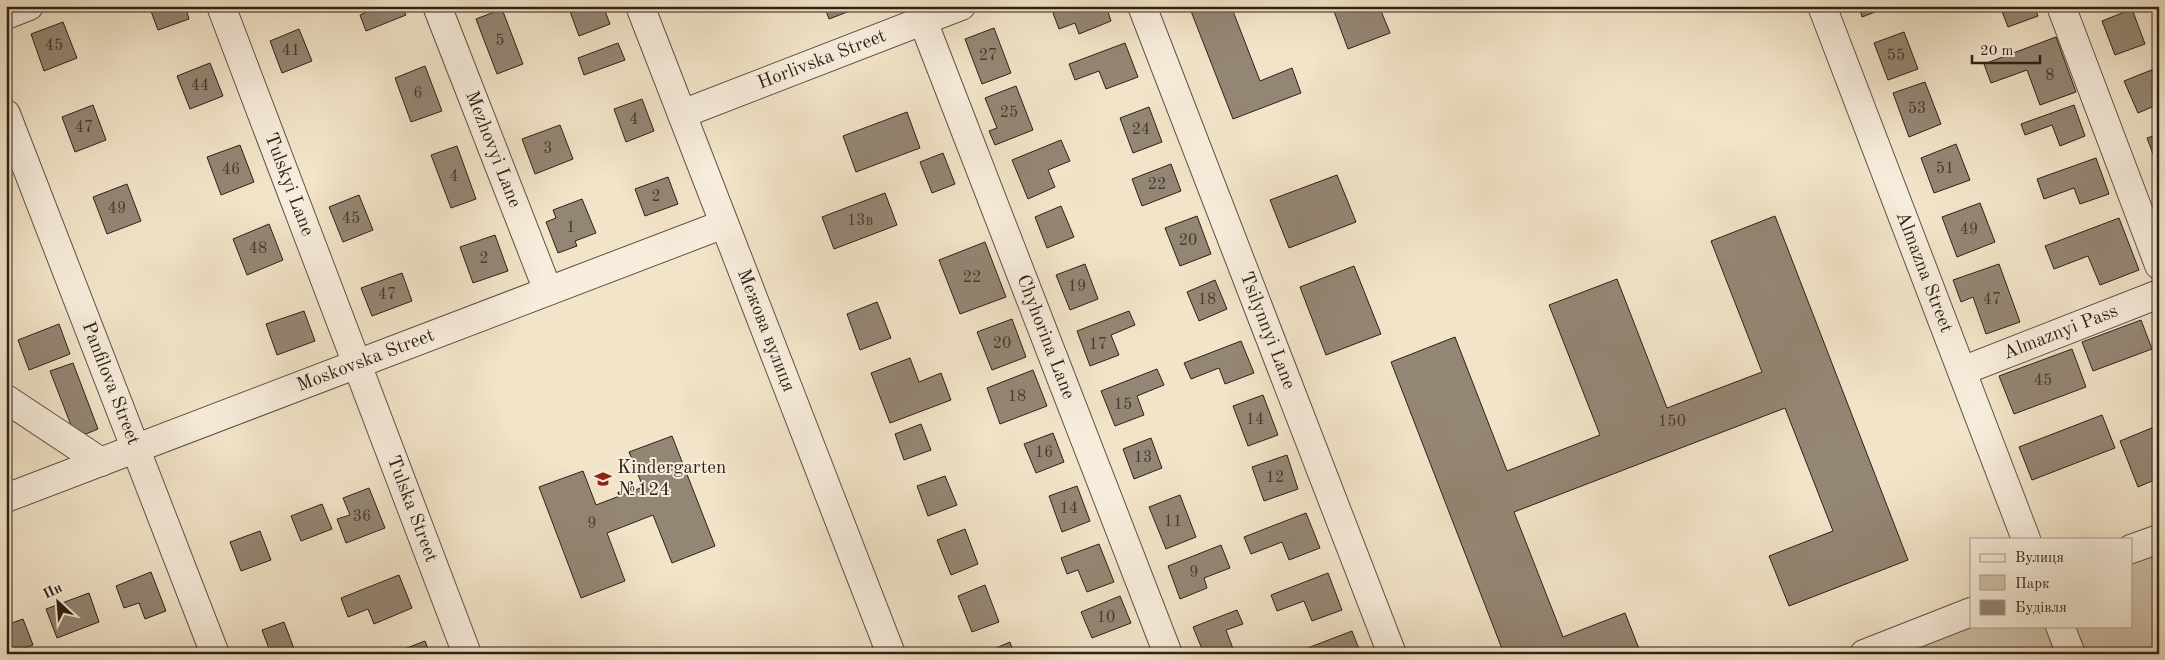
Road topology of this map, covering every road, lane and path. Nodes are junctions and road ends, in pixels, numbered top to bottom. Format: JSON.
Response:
{"nodes":[{"id":1,"x":29,"y":6,"type":"edge"},
{"id":2,"x":221,"y":6,"type":"edge"},
{"id":3,"x":437,"y":6,"type":"edge"},
{"id":4,"x":640,"y":6,"type":"edge"},
{"id":5,"x":961,"y":6,"type":"edge"},
{"id":6,"x":1142,"y":6,"type":"edge"},
{"id":7,"x":1822,"y":6,"type":"edge"},
{"id":8,"x":2061,"y":6,"type":"edge"},
{"id":9,"x":6,"y":15,"type":"edge"},
{"id":10,"x":923,"y":21,"type":"junction"},
{"id":11,"x":6,"y":114,"type":"edge"},
{"id":12,"x":682,"y":114,"type":"junction"},
{"id":13,"x":724,"y":224,"type":"junction"},
{"id":14,"x":2159,"y":265,"type":"edge"},
{"id":15,"x":548,"y":291,"type":"junction"},
{"id":16,"x":2159,"y":294,"type":"edge"},
{"id":17,"x":357,"y":365,"type":"junction"},
{"id":18,"x":1962,"y":371,"type":"junction"},
{"id":19,"x":6,"y":399,"type":"edge"},
{"id":20,"x":136,"y":449,"type":"junction"},
{"id":21,"x":101,"y":462,"type":"junction"},
{"id":22,"x":6,"y":498,"type":"edge"},
{"id":23,"x":2026,"y":538,"type":"edge"},
{"id":24,"x":2159,"y":538,"type":"edge"},
{"id":25,"x":2132,"y":549,"type":"edge"},
{"id":26,"x":1970,"y":612,"type":"edge"},
{"id":27,"x":2061,"y":628,"type":"edge"},
{"id":28,"x":215,"y":654,"type":"edge"},
{"id":29,"x":466,"y":654,"type":"edge"},
{"id":30,"x":891,"y":654,"type":"edge"},
{"id":31,"x":1168,"y":654,"type":"edge"},
{"id":32,"x":1392,"y":654,"type":"edge"},
{"id":33,"x":1864,"y":654,"type":"edge"},
{"id":34,"x":2071,"y":654,"type":"edge"}],
"edges":[{"from":1,"to":9,"type":"street"},
{"from":2,"to":17,"type":"street","name":"Tulskyi Lane"},
{"from":3,"to":15,"type":"street","name":"Mezhovyi Lane"},
{"from":4,"to":12,"type":"street","name":"Межова вулиця"},
{"from":5,"to":10,"type":"street","name":"Horlivska Street"},
{"from":6,"to":32,"type":"street","name":"Tsilynnyi Lane"},
{"from":7,"to":18,"type":"street","name":"Almazna Street"},
{"from":8,"to":14,"type":"street"},
{"from":10,"to":12,"type":"street","name":"Horlivska Street"},
{"from":10,"to":31,"type":"street","name":"Chyhorina Lane"},
{"from":11,"to":20,"type":"street","name":"Panfilova Street"},
{"from":12,"to":13,"type":"street","name":"Межова вулиця"},
{"from":13,"to":15,"type":"street","name":"Moskovska Street"},
{"from":13,"to":30,"type":"street","name":"Межова вулиця"},
{"from":15,"to":17,"type":"street","name":"Moskovska Street"},
{"from":16,"to":18,"type":"street","name":"Almaznyi Pass"},
{"from":17,"to":20,"type":"street","name":"Moskovska Street"},
{"from":17,"to":29,"type":"street","name":"Tulska Street"},
{"from":18,"to":23,"type":"street","name":"Almazna Street"},
{"from":19,"to":21,"type":"street"},
{"from":20,"to":21,"type":"street","name":"Moskovska Street"},
{"from":20,"to":28,"type":"street","name":"Panfilova Street"},
{"from":21,"to":22,"type":"street","name":"Moskovska Street"},
{"from":24,"to":25,"type":"street"},
{"from":26,"to":33,"type":"street"},
{"from":27,"to":34,"type":"street"}]}
